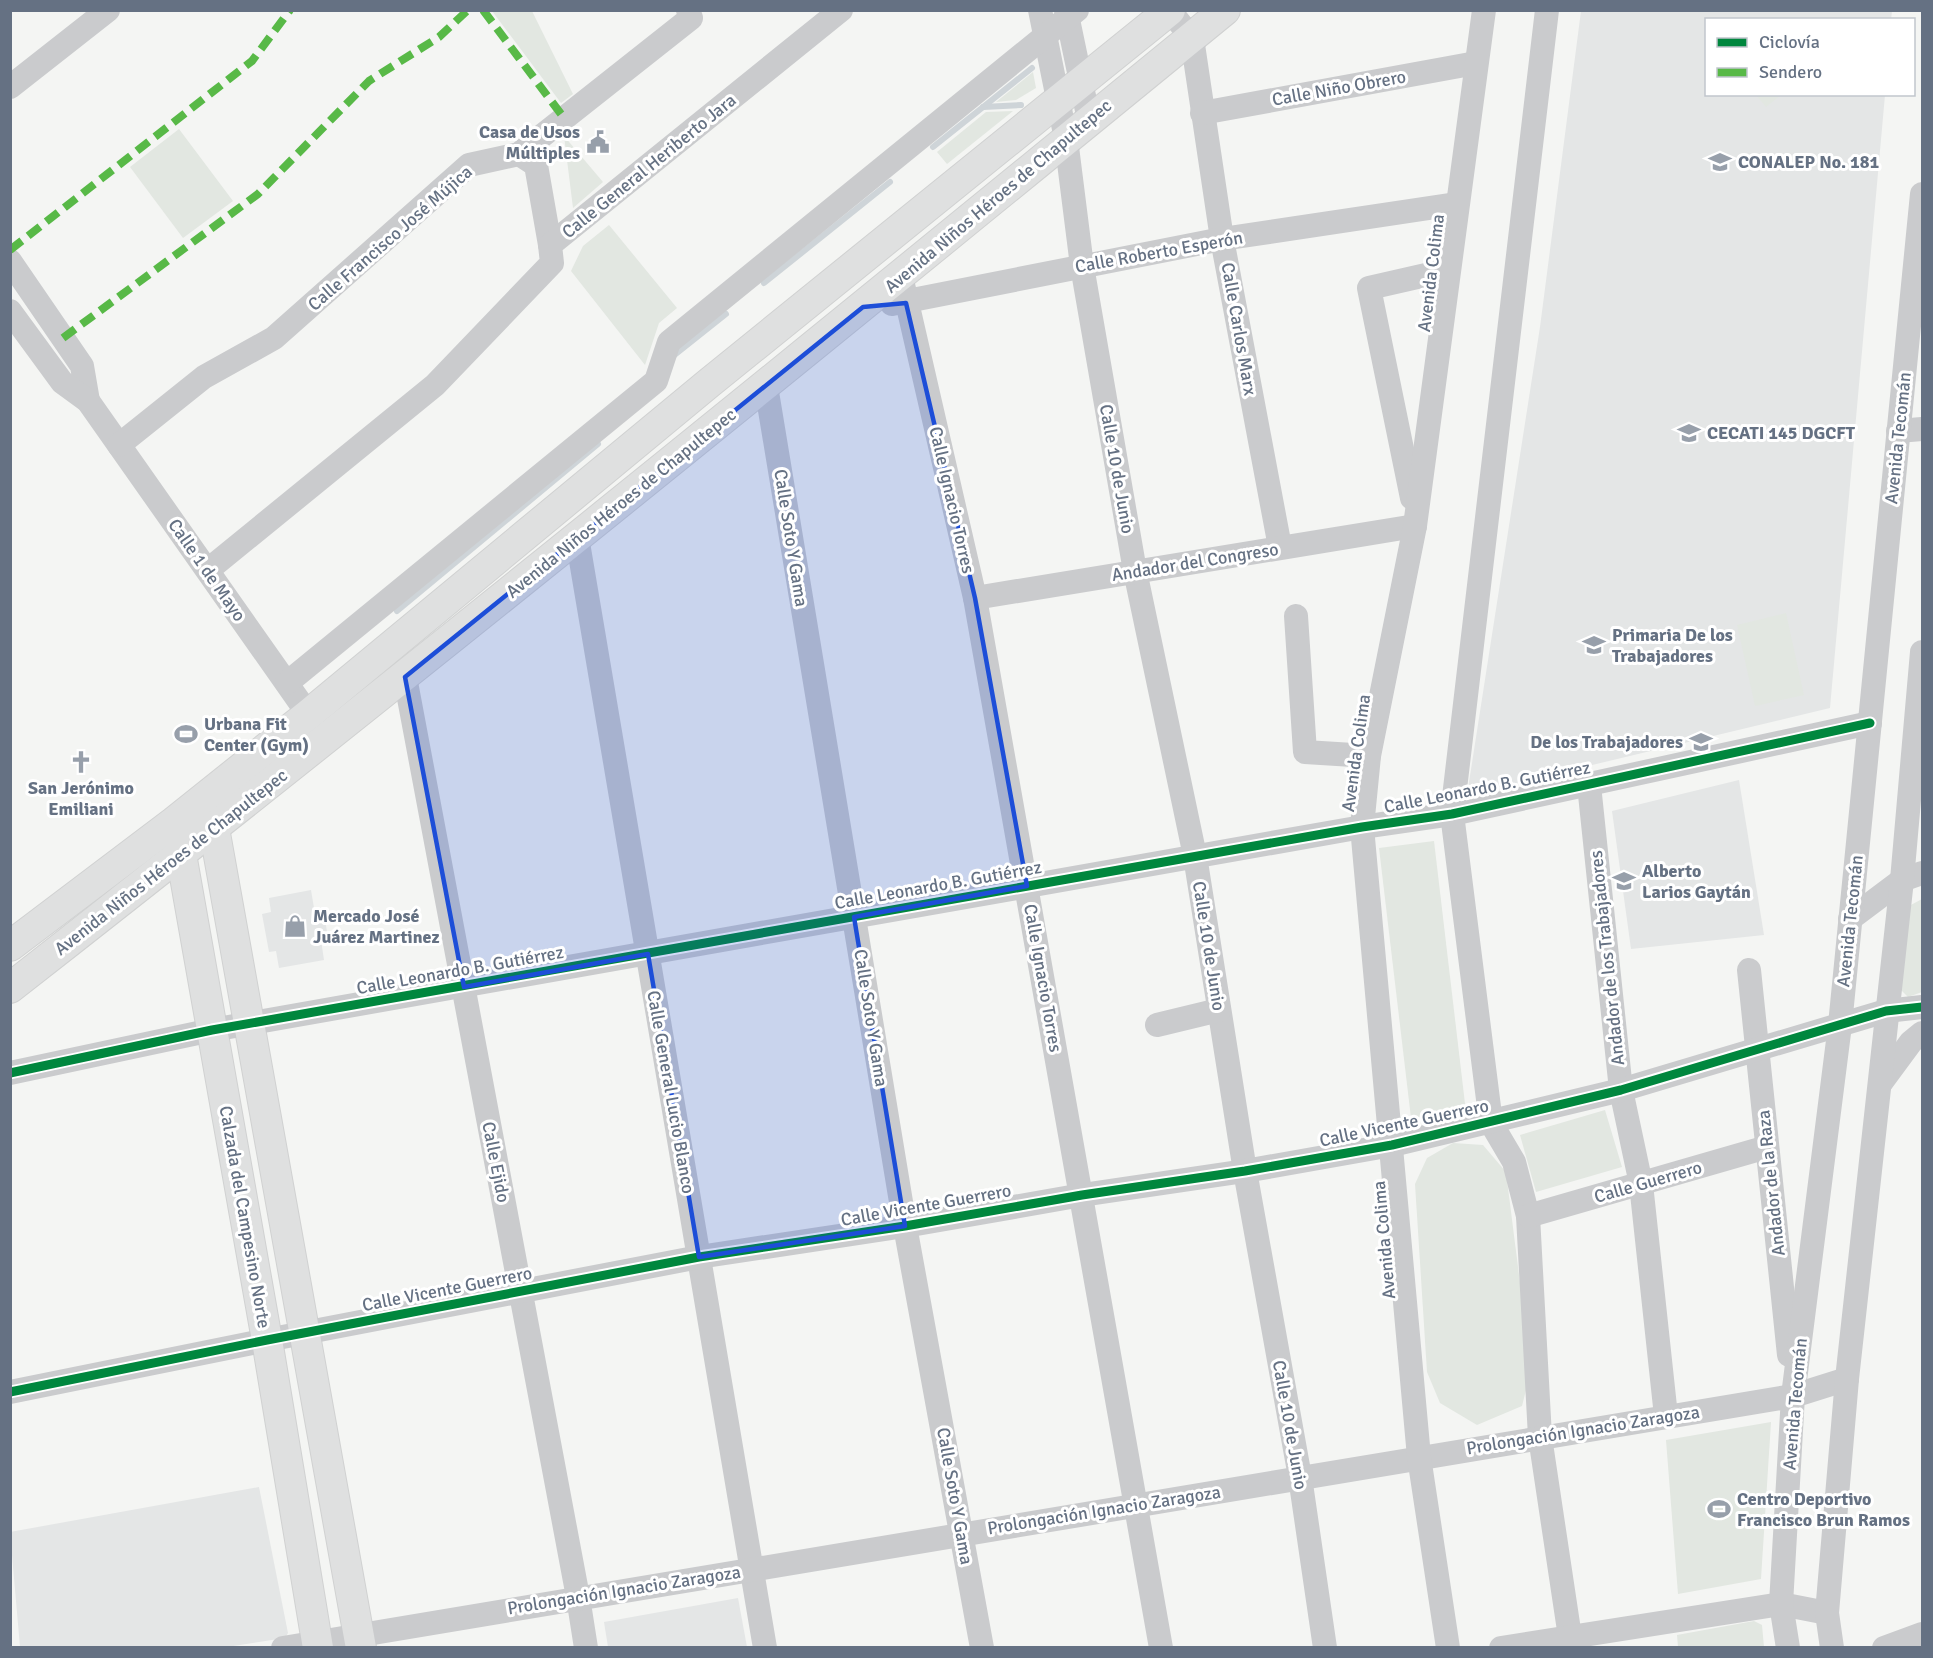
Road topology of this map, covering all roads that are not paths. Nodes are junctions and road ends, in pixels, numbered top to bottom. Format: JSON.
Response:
{"nodes":[{"id":1,"x":108,"y":10,"type":"edge"},
{"id":2,"x":841,"y":10,"type":"edge"},
{"id":3,"x":1040,"y":10,"type":"edge"},
{"id":4,"x":1225,"y":10,"type":"edge"},
{"id":5,"x":1484,"y":10,"type":"edge"},
{"id":6,"x":1547,"y":10,"type":"edge"},
{"id":7,"x":1170,"y":11,"type":"edge"},
{"id":8,"x":1070,"y":13,"type":"edge"},
{"id":9,"x":690,"y":14,"type":"edge"},
{"id":10,"x":1044,"y":37,"type":"junction"},
{"id":11,"x":1192,"y":38,"type":"junction"},
{"id":12,"x":1476,"y":63,"type":"junction"},
{"id":13,"x":1080,"y":82,"type":"junction"},
{"id":14,"x":10,"y":87,"type":"edge"},
{"id":15,"x":1057,"y":101,"type":"junction"},
{"id":16,"x":1202,"y":113,"type":"junction"},
{"id":17,"x":1089,"y":120,"type":"junction"},
{"id":18,"x":1066,"y":139,"type":"junction"},
{"id":19,"x":519,"y":154,"type":"junction"},
{"id":20,"x":1923,"y":194,"type":"edge"},
{"id":21,"x":1456,"y":204,"type":"junction"},
{"id":22,"x":1222,"y":239,"type":"junction"},
{"id":23,"x":550,"y":245,"type":"junction"},
{"id":24,"x":10,"y":261,"type":"edge"},
{"id":25,"x":1082,"y":266,"type":"junction"},
{"id":26,"x":1448,"y":270,"type":"junction"},
{"id":27,"x":904,"y":289,"type":"junction"},
{"id":28,"x":10,"y":311,"type":"edge"},
{"id":29,"x":766,"y":387,"type":"junction"},
{"id":30,"x":88,"y":401,"type":"junction"},
{"id":31,"x":1923,"y":429,"type":"edge"},
{"id":32,"x":1898,"y":431,"type":"junction"},
{"id":33,"x":119,"y":445,"type":"junction"},
{"id":34,"x":1415,"y":521,"type":"junction"},
{"id":35,"x":577,"y":537,"type":"junction"},
{"id":36,"x":1280,"y":548,"type":"junction"},
{"id":37,"x":208,"y":570,"type":"junction"},
{"id":38,"x":1135,"y":571,"type":"junction"},
{"id":39,"x":975,"y":598,"type":"junction"},
{"id":40,"x":1296,"y":616,"type":"dead end"},
{"id":41,"x":1923,"y":652,"type":"edge"},
{"id":42,"x":405,"y":676,"type":"junction"},
{"id":43,"x":287,"y":683,"type":"junction"},
{"id":44,"x":309,"y":714,"type":"junction"},
{"id":45,"x":1870,"y":723,"type":"junction"},
{"id":46,"x":327,"y":740,"type":"junction"},
{"id":47,"x":1369,"y":756,"type":"junction"},
{"id":48,"x":1589,"y":785,"type":"junction"},
{"id":49,"x":1452,"y":814,"type":"junction"},
{"id":50,"x":174,"y":822,"type":"junction"},
{"id":51,"x":1362,"y":827,"type":"junction"},
{"id":52,"x":214,"y":828,"type":"junction"},
{"id":53,"x":182,"y":854,"type":"junction"},
{"id":54,"x":1195,"y":856,"type":"junction"},
{"id":55,"x":1912,"y":876,"type":"edge"},
{"id":56,"x":1027,"y":886,"type":"junction"},
{"id":57,"x":854,"y":917,"type":"junction"},
{"id":58,"x":1851,"y":919,"type":"junction"},
{"id":59,"x":10,"y":946,"type":"edge"},
{"id":60,"x":648,"y":954,"type":"junction"},
{"id":61,"x":1749,"y":970,"type":"dead end"},
{"id":62,"x":464,"y":987,"type":"junction"},
{"id":63,"x":10,"y":988,"type":"edge"},
{"id":64,"x":1923,"y":1007,"type":"edge"},
{"id":65,"x":1219,"y":1010,"type":"junction"},
{"id":66,"x":1886,"y":1011,"type":"junction"},
{"id":67,"x":250,"y":1024,"type":"junction"},
{"id":68,"x":1158,"y":1025,"type":"dead end"},
{"id":69,"x":1840,"y":1025,"type":"junction"},
{"id":70,"x":212,"y":1030,"type":"junction"},
{"id":71,"x":1923,"y":1033,"type":"edge"},
{"id":72,"x":1757,"y":1049,"type":"junction"},
{"id":73,"x":10,"y":1073,"type":"edge"},
{"id":74,"x":1880,"y":1083,"type":"junction"},
{"id":75,"x":1621,"y":1090,"type":"junction"},
{"id":76,"x":1491,"y":1123,"type":"junction"},
{"id":77,"x":1392,"y":1145,"type":"junction"},
{"id":78,"x":1767,"y":1147,"type":"junction"},
{"id":79,"x":1245,"y":1171,"type":"junction"},
{"id":80,"x":279,"y":1184,"type":"junction"},
{"id":81,"x":1641,"y":1184,"type":"junction"},
{"id":82,"x":240,"y":1190,"type":"junction"},
{"id":83,"x":1082,"y":1195,"type":"junction"},
{"id":84,"x":1528,"y":1216,"type":"junction"},
{"id":85,"x":905,"y":1226,"type":"junction"},
{"id":86,"x":291,"y":1256,"type":"junction"},
{"id":87,"x":699,"y":1257,"type":"junction"},
{"id":88,"x":253,"y":1263,"type":"junction"},
{"id":89,"x":521,"y":1291,"type":"junction"},
{"id":90,"x":305,"y":1333,"type":"junction"},
{"id":91,"x":267,"y":1340,"type":"junction"},
{"id":92,"x":1847,"y":1379,"type":"junction"},
{"id":93,"x":10,"y":1392,"type":"edge"},
{"id":94,"x":1793,"y":1396,"type":"junction"},
{"id":95,"x":1666,"y":1416,"type":"junction"},
{"id":96,"x":1540,"y":1437,"type":"junction"},
{"id":97,"x":1419,"y":1458,"type":"junction"},
{"id":98,"x":1300,"y":1477,"type":"junction"},
{"id":99,"x":1137,"y":1504,"type":"junction"},
{"id":100,"x":962,"y":1533,"type":"junction"},
{"id":101,"x":752,"y":1569,"type":"junction"},
{"id":102,"x":578,"y":1597,"type":"junction"},
{"id":103,"x":1781,"y":1604,"type":"junction"},
{"id":104,"x":1827,"y":1613,"type":"junction"},
{"id":105,"x":1923,"y":1634,"type":"edge"},
{"id":106,"x":1570,"y":1637,"type":"junction"},
{"id":107,"x":359,"y":1641,"type":"edge"},
{"id":108,"x":317,"y":1645,"type":"edge"},
{"id":109,"x":283,"y":1647,"type":"edge"},
{"id":110,"x":586,"y":1647,"type":"edge"},
{"id":111,"x":765,"y":1647,"type":"edge"},
{"id":112,"x":982,"y":1647,"type":"edge"},
{"id":113,"x":1161,"y":1647,"type":"edge"},
{"id":114,"x":1325,"y":1647,"type":"edge"},
{"id":115,"x":1448,"y":1647,"type":"edge"},
{"id":116,"x":1501,"y":1647,"type":"edge"},
{"id":117,"x":1788,"y":1647,"type":"edge"},
{"id":118,"x":1832,"y":1647,"type":"edge"},
{"id":119,"x":1884,"y":1647,"type":"edge"}],
"edges":[{"from":1,"to":14,"type":"street"},
{"from":2,"to":23,"type":"street","name":"Calle General Heriberto Jara"},
{"from":3,"to":10,"type":"street","name":"Calle 10 de Junio"},
{"from":4,"to":11,"type":"main road","name":"Avenida Niños Héroes de Chapultepec"},
{"from":5,"to":12,"type":"street","name":"Avenida Colima"},
{"from":6,"to":49,"type":"street"},
{"from":7,"to":11,"type":"street"},
{"from":7,"to":13,"type":"main road","name":"Avenida Niños Héroes de Chapultepec"},
{"from":8,"to":10,"type":"street"},
{"from":8,"to":13,"type":"street"},
{"from":9,"to":19,"type":"street","name":"Calle Francisco José Mújica"},
{"from":10,"to":15,"type":"street","name":"Calle 10 de Junio"},
{"from":10,"to":43,"type":"street"},
{"from":11,"to":16,"type":"street","name":"Calle Carlos Marx"},
{"from":11,"to":17,"type":"main road","name":"Avenida Niños Héroes de Chapultepec"},
{"from":12,"to":16,"type":"street","name":"Calle Niño Obrero"},
{"from":12,"to":21,"type":"street","name":"Avenida Colima"},
{"from":13,"to":15,"type":"main road","name":"Avenida Niños Héroes de Chapultepec"},
{"from":13,"to":17,"type":"street"},
{"from":15,"to":18,"type":"street","name":"Calle 10 de Junio"},
{"from":15,"to":44,"type":"main road","name":"Avenida Niños Héroes de Chapultepec"},
{"from":16,"to":22,"type":"street","name":"Calle Carlos Marx"},
{"from":17,"to":18,"type":"main road","name":"Avenida Niños Héroes de Chapultepec"},
{"from":18,"to":25,"type":"street","name":"Calle 10 de Junio"},
{"from":18,"to":27,"type":"main road","name":"Avenida Niños Héroes de Chapultepec"},
{"from":19,"to":23,"type":"street"},
{"from":19,"to":33,"type":"street","name":"Calle Francisco José Mújica"},
{"from":20,"to":32,"type":"street","name":"Avenida Tecomán"},
{"from":21,"to":22,"type":"street","name":"Calle Roberto Esperón"},
{"from":21,"to":26,"type":"street","name":"Avenida Colima"},
{"from":22,"to":25,"type":"street","name":"Calle Roberto Esperón"},
{"from":22,"to":36,"type":"street","name":"Calle Carlos Marx"},
{"from":23,"to":37,"type":"street","name":"Calle General Heriberto Jara"},
{"from":24,"to":30,"type":"street","name":"Calle 1 de Mayo"},
{"from":25,"to":27,"type":"street","name":"Calle Roberto Esperón"},
{"from":25,"to":38,"type":"street","name":"Calle 10 de Junio"},
{"from":26,"to":34,"type":"street","name":"Avenida Colima"},
{"from":26,"to":34,"type":"street"},
{"from":27,"to":29,"type":"main road","name":"Avenida Niños Héroes de Chapultepec"},
{"from":27,"to":39,"type":"street","name":"Calle Ignacio Torres"},
{"from":28,"to":30,"type":"street","name":"Calle 1 de Mayo"},
{"from":29,"to":35,"type":"main road","name":"Avenida Niños Héroes de Chapultepec"},
{"from":29,"to":57,"type":"street","name":"Calle Soto Y Gama"},
{"from":30,"to":33,"type":"street","name":"Calle 1 de Mayo"},
{"from":31,"to":32,"type":"street"},
{"from":32,"to":45,"type":"street","name":"Avenida Tecomán"},
{"from":33,"to":37,"type":"street","name":"Calle 1 de Mayo"},
{"from":34,"to":36,"type":"street","name":"Andador del Congreso"},
{"from":34,"to":47,"type":"street","name":"Avenida Colima"},
{"from":35,"to":42,"type":"main road","name":"Avenida Niños Héroes de Chapultepec"},
{"from":35,"to":60,"type":"street","name":"Calle General Lucio Blanco"},
{"from":36,"to":38,"type":"street","name":"Andador del Congreso"},
{"from":37,"to":43,"type":"street","name":"Calle 1 de Mayo"},
{"from":38,"to":39,"type":"street","name":"Andador del Congreso"},
{"from":38,"to":54,"type":"street","name":"Calle 10 de Junio"},
{"from":39,"to":56,"type":"street","name":"Calle Ignacio Torres"},
{"from":40,"to":47,"type":"street"},
{"from":41,"to":55,"type":"street"},
{"from":42,"to":46,"type":"main road","name":"Avenida Niños Héroes de Chapultepec"},
{"from":42,"to":62,"type":"street","name":"Calle Ejido"},
{"from":43,"to":44,"type":"street","name":"Calle 1 de Mayo"},
{"from":44,"to":46,"type":"street","name":"Calle 1 de Mayo"},
{"from":44,"to":50,"type":"main road","name":"Avenida Niños Héroes de Chapultepec"},
{"from":45,"to":48,"type":"street","name":"Calle Leonardo B. Gutiérrez"},
{"from":45,"to":58,"type":"street","name":"Avenida Tecomán"},
{"from":46,"to":52,"type":"main road","name":"Avenida Niños Héroes de Chapultepec"},
{"from":47,"to":51,"type":"street","name":"Avenida Colima"},
{"from":48,"to":49,"type":"street","name":"Calle Leonardo B. Gutiérrez"},
{"from":48,"to":75,"type":"street","name":"Andador de los Trabajadores"},
{"from":49,"to":51,"type":"street","name":"Calle Leonardo B. Gutiérrez"},
{"from":49,"to":76,"type":"street"},
{"from":50,"to":53,"type":"main road","name":"Calzada del Campesino Norte"},
{"from":50,"to":59,"type":"main road","name":"Avenida Niños Héroes de Chapultepec"},
{"from":51,"to":54,"type":"street","name":"Calle Leonardo B. Gutiérrez"},
{"from":51,"to":77,"type":"street","name":"Avenida Colima"},
{"from":52,"to":53,"type":"main road","name":"Avenida Niños Héroes de Chapultepec"},
{"from":52,"to":67,"type":"main road"},
{"from":53,"to":63,"type":"main road","name":"Avenida Niños Héroes de Chapultepec"},
{"from":53,"to":70,"type":"main road","name":"Calzada del Campesino Norte"},
{"from":54,"to":56,"type":"street","name":"Calle Leonardo B. Gutiérrez"},
{"from":54,"to":65,"type":"street","name":"Calle 10 de Junio"},
{"from":55,"to":58,"type":"street"},
{"from":55,"to":66,"type":"street"},
{"from":56,"to":57,"type":"street","name":"Calle Leonardo B. Gutiérrez"},
{"from":56,"to":83,"type":"street","name":"Calle Ignacio Torres"},
{"from":57,"to":60,"type":"street","name":"Calle Leonardo B. Gutiérrez"},
{"from":57,"to":85,"type":"street","name":"Calle Soto Y Gama"},
{"from":58,"to":69,"type":"street","name":"Avenida Tecomán"},
{"from":60,"to":62,"type":"street","name":"Calle Leonardo B. Gutiérrez"},
{"from":60,"to":87,"type":"street","name":"Calle General Lucio Blanco"},
{"from":61,"to":72,"type":"street","name":"Andador de la Raza"},
{"from":62,"to":67,"type":"street","name":"Calle Leonardo B. Gutiérrez"},
{"from":62,"to":89,"type":"street","name":"Calle Ejido"},
{"from":64,"to":66,"type":"street","name":"Calle Vicente Guerrero"},
{"from":65,"to":68,"type":"street"},
{"from":65,"to":79,"type":"street","name":"Calle 10 de Junio"},
{"from":66,"to":69,"type":"street","name":"Calle Vicente Guerrero"},
{"from":66,"to":74,"type":"street"},
{"from":67,"to":70,"type":"street","name":"Calle Leonardo B. Gutiérrez"},
{"from":67,"to":80,"type":"main road"},
{"from":69,"to":72,"type":"street","name":"Calle Vicente Guerrero"},
{"from":69,"to":94,"type":"street","name":"Avenida Tecomán"},
{"from":70,"to":73,"type":"street","name":"Calle Leonardo B. Gutiérrez"},
{"from":70,"to":82,"type":"main road","name":"Calzada del Campesino Norte"},
{"from":71,"to":74,"type":"street"},
{"from":72,"to":75,"type":"street","name":"Calle Vicente Guerrero"},
{"from":72,"to":78,"type":"street","name":"Andador de la Raza"},
{"from":74,"to":92,"type":"street"},
{"from":75,"to":76,"type":"street","name":"Calle Vicente Guerrero"},
{"from":75,"to":81,"type":"street","name":"Andador de los Trabajadores"},
{"from":76,"to":77,"type":"street","name":"Calle Vicente Guerrero"},
{"from":76,"to":84,"type":"street"},
{"from":77,"to":79,"type":"street","name":"Calle Vicente Guerrero"},
{"from":77,"to":97,"type":"street","name":"Avenida Colima"},
{"from":78,"to":81,"type":"street","name":"Calle Guerrero"},
{"from":78,"to":94,"type":"street","name":"Andador de la Raza"},
{"from":79,"to":83,"type":"street","name":"Calle Vicente Guerrero"},
{"from":79,"to":98,"type":"street","name":"Calle 10 de Junio"},
{"from":80,"to":82,"type":"main road"},
{"from":80,"to":86,"type":"main road"},
{"from":81,"to":84,"type":"street","name":"Calle Guerrero"},
{"from":81,"to":95,"type":"street","name":"Andador de los Trabajadores"},
{"from":82,"to":88,"type":"main road","name":"Calzada del Campesino Norte"},
{"from":83,"to":85,"type":"street","name":"Calle Vicente Guerrero"},
{"from":83,"to":99,"type":"street","name":"Calle Ignacio Torres"},
{"from":84,"to":96,"type":"street"},
{"from":85,"to":87,"type":"street","name":"Calle Vicente Guerrero"},
{"from":85,"to":100,"type":"street","name":"Calle Soto Y Gama"},
{"from":86,"to":88,"type":"main road"},
{"from":86,"to":90,"type":"main road"},
{"from":87,"to":89,"type":"street","name":"Calle Vicente Guerrero"},
{"from":87,"to":101,"type":"street","name":"Calle General Lucio Blanco"},
{"from":88,"to":91,"type":"main road","name":"Calzada del Campesino Norte"},
{"from":89,"to":90,"type":"street","name":"Calle Vicente Guerrero"},
{"from":89,"to":102,"type":"street","name":"Calle Ejido"},
{"from":90,"to":91,"type":"street","name":"Calle Vicente Guerrero"},
{"from":90,"to":107,"type":"main road"},
{"from":91,"to":93,"type":"street","name":"Calle Vicente Guerrero"},
{"from":91,"to":108,"type":"main road","name":"Calzada del Campesino Norte"},
{"from":92,"to":94,"type":"street","name":"Prolongación Ignacio Zaragoza"},
{"from":92,"to":104,"type":"street"},
{"from":94,"to":95,"type":"street","name":"Prolongación Ignacio Zaragoza"},
{"from":94,"to":103,"type":"street","name":"Avenida Tecomán"},
{"from":95,"to":96,"type":"street","name":"Prolongación Ignacio Zaragoza"},
{"from":96,"to":97,"type":"street","name":"Prolongación Ignacio Zaragoza"},
{"from":96,"to":106,"type":"street"},
{"from":97,"to":98,"type":"street","name":"Prolongación Ignacio Zaragoza"},
{"from":97,"to":115,"type":"street","name":"Avenida Colima"},
{"from":98,"to":99,"type":"street","name":"Prolongación Ignacio Zaragoza"},
{"from":98,"to":114,"type":"street","name":"Calle 10 de Junio"},
{"from":99,"to":100,"type":"street","name":"Prolongación Ignacio Zaragoza"},
{"from":99,"to":113,"type":"street","name":"Calle Ignacio Torres"},
{"from":100,"to":101,"type":"street","name":"Prolongación Ignacio Zaragoza"},
{"from":100,"to":112,"type":"street","name":"Calle Soto Y Gama"},
{"from":101,"to":102,"type":"street","name":"Prolongación Ignacio Zaragoza"},
{"from":101,"to":111,"type":"street","name":"Calle General Lucio Blanco"},
{"from":102,"to":107,"type":"street","name":"Prolongación Ignacio Zaragoza"},
{"from":102,"to":110,"type":"street","name":"Calle Ejido"},
{"from":103,"to":104,"type":"street"},
{"from":103,"to":106,"type":"street"},
{"from":103,"to":117,"type":"street","name":"Avenida Tecomán"},
{"from":104,"to":118,"type":"street"},
{"from":105,"to":119,"type":"street"},
{"from":106,"to":116,"type":"street"},
{"from":107,"to":108,"type":"street","name":"Prolongación Ignacio Zaragoza"},
{"from":108,"to":109,"type":"street","name":"Prolongación Ignacio Zaragoza"}]}
